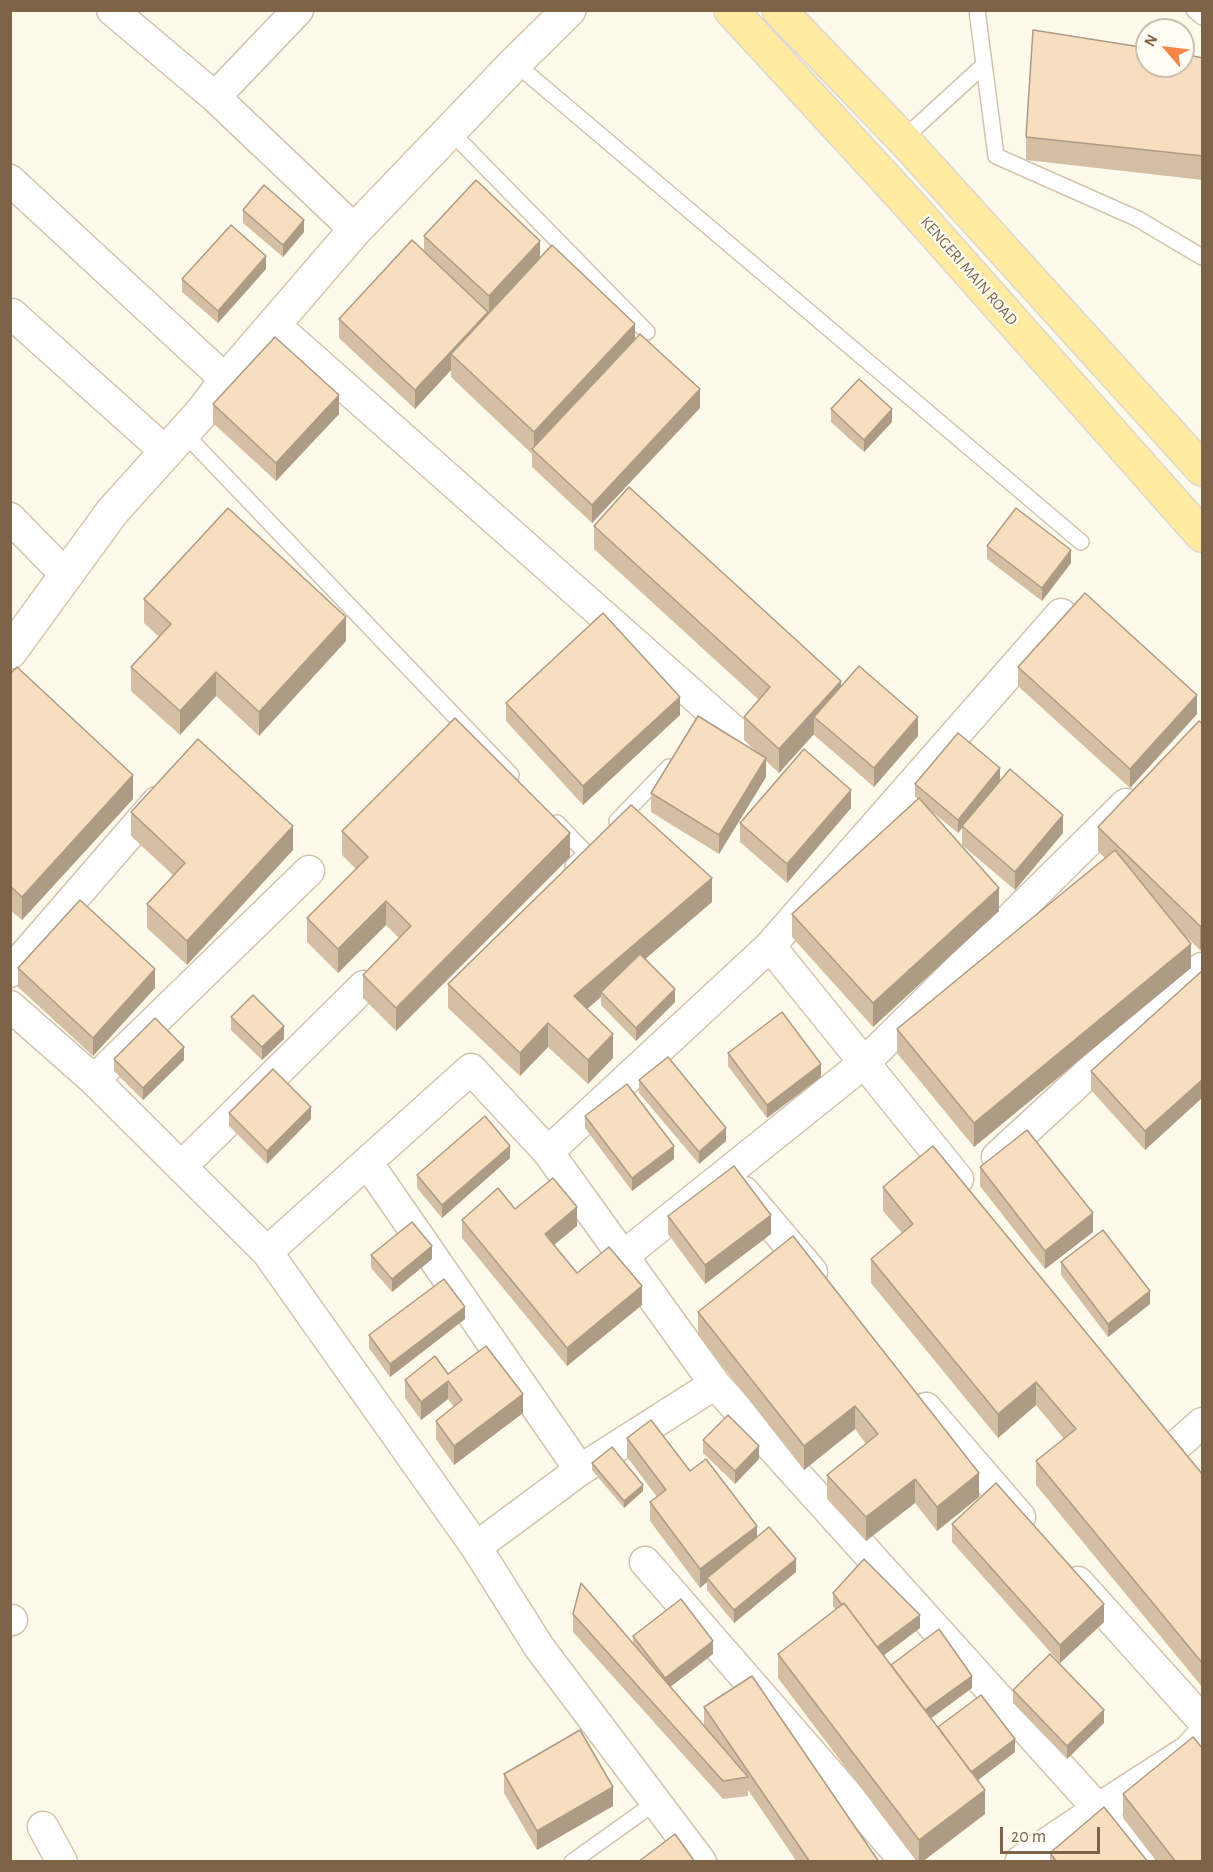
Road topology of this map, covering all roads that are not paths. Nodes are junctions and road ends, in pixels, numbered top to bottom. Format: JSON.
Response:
{"nodes":[{"id":1,"x":112,"y":10,"type":"edge"},
{"id":2,"x":298,"y":10,"type":"edge"},
{"id":3,"x":568,"y":10,"type":"edge"},
{"id":4,"x":731,"y":10,"type":"edge"},
{"id":5,"x":779,"y":10,"type":"edge"},
{"id":6,"x":977,"y":10,"type":"edge"},
{"id":7,"x":1194,"y":10,"type":"edge"},
{"id":8,"x":1203,"y":17,"type":"edge"},
{"id":9,"x":515,"y":63,"type":"junction"},
{"id":10,"x":984,"y":65,"type":"junction"},
{"id":11,"x":215,"y":98,"type":"junction"},
{"id":12,"x":450,"y":131,"type":"junction"},
{"id":13,"x":903,"y":140,"type":"junction"},
{"id":14,"x":10,"y":180,"type":"edge"},
{"id":15,"x":356,"y":230,"type":"junction"},
{"id":16,"x":1203,"y":257,"type":"edge"},
{"id":17,"x":12,"y":314,"type":"dead end"},
{"id":18,"x":275,"y":325,"type":"junction"},
{"id":19,"x":647,"y":332,"type":"dead end"},
{"id":20,"x":226,"y":380,"type":"junction"},
{"id":21,"x":175,"y":442,"type":"junction"},
{"id":22,"x":1203,"y":469,"type":"edge"},
{"id":23,"x":10,"y":518,"type":"edge"},
{"id":24,"x":1203,"y":535,"type":"edge"},
{"id":25,"x":1081,"y":542,"type":"dead end"},
{"id":26,"x":67,"y":576,"type":"junction"},
{"id":27,"x":1061,"y":614,"type":"dead end"},
{"id":28,"x":10,"y":652,"type":"edge"},
{"id":29,"x":744,"y":740,"type":"dead end"},
{"id":30,"x":669,"y":767,"type":"edge"},
{"id":31,"x":172,"y":784,"type":"edge"},
{"id":32,"x":520,"y":784,"type":"edge"},
{"id":33,"x":1143,"y":787,"type":"edge"},
{"id":34,"x":545,"y":810,"type":"edge"},
{"id":35,"x":594,"y":844,"type":"junction"},
{"id":36,"x":309,"y":871,"type":"dead end"},
{"id":37,"x":562,"y":878,"type":"edge"},
{"id":38,"x":770,"y":946,"type":"junction"},
{"id":39,"x":1203,"y":968,"type":"edge"},
{"id":40,"x":10,"y":972,"type":"edge"},
{"id":41,"x":364,"y":986,"type":"edge"},
{"id":42,"x":10,"y":1006,"type":"edge"},
{"id":43,"x":864,"y":1063,"type":"junction"},
{"id":44,"x":94,"y":1080,"type":"junction"},
{"id":45,"x":548,"y":1152,"type":"junction"},
{"id":46,"x":367,"y":1162,"type":"junction"},
{"id":47,"x":182,"y":1167,"type":"junction"},
{"id":48,"x":728,"y":1173,"type":"junction"},
{"id":49,"x":267,"y":1252,"type":"junction"},
{"id":50,"x":622,"y":1257,"type":"junction"},
{"id":51,"x":826,"y":1289,"type":"edge"},
{"id":52,"x":715,"y":1384,"type":"junction"},
{"id":53,"x":909,"y":1387,"type":"edge"},
{"id":54,"x":1203,"y":1423,"type":"edge"},
{"id":55,"x":1196,"y":1469,"type":"edge"},
{"id":56,"x":580,"y":1470,"type":"junction"},
{"id":57,"x":1039,"y":1538,"type":"edge"},
{"id":58,"x":476,"y":1547,"type":"junction"},
{"id":59,"x":645,"y":1562,"type":"dead end"},
{"id":60,"x":1062,"y":1565,"type":"edge"},
{"id":61,"x":1203,"y":1720,"type":"edge"},
{"id":62,"x":1198,"y":1752,"type":"edge"},
{"id":63,"x":656,"y":1802,"type":"junction"},
{"id":64,"x":1098,"y":1809,"type":"junction"},
{"id":65,"x":44,"y":1827,"type":"dead end"},
{"id":66,"x":62,"y":1862,"type":"edge"},
{"id":67,"x":572,"y":1862,"type":"edge"},
{"id":68,"x":701,"y":1862,"type":"edge"},
{"id":69,"x":906,"y":1862,"type":"edge"},
{"id":70,"x":1022,"y":1862,"type":"edge"},
{"id":71,"x":1140,"y":1862,"type":"edge"}],
"edges":[{"from":1,"to":11,"type":"street"},
{"from":2,"to":11,"type":"street"},
{"from":3,"to":9,"type":"street"},
{"from":4,"to":24,"type":"main road","name":"KENGERI MAIN ROAD"},
{"from":5,"to":13,"type":"main road"},
{"from":6,"to":10,"type":"lane"},
{"from":7,"to":8,"type":"lane"},
{"from":9,"to":12,"type":"street"},
{"from":9,"to":25,"type":"lane"},
{"from":10,"to":13,"type":"lane"},
{"from":10,"to":16,"type":"lane"},
{"from":11,"to":15,"type":"street"},
{"from":12,"to":15,"type":"street"},
{"from":12,"to":19,"type":"lane"},
{"from":13,"to":22,"type":"main road"},
{"from":14,"to":20,"type":"street"},
{"from":15,"to":18,"type":"street"},
{"from":17,"to":21,"type":"street"},
{"from":18,"to":20,"type":"street"},
{"from":18,"to":29,"type":"street"},
{"from":20,"to":21,"type":"street"},
{"from":21,"to":26,"type":"street"},
{"from":21,"to":32,"type":"lane"},
{"from":23,"to":26,"type":"street"},
{"from":26,"to":28,"type":"street"},
{"from":27,"to":38,"type":"street"},
{"from":30,"to":35,"type":"lane"},
{"from":31,"to":40,"type":"street"},
{"from":33,"to":43,"type":"street"},
{"from":34,"to":35,"type":"lane"},
{"from":35,"to":37,"type":"lane"},
{"from":36,"to":44,"type":"street"},
{"from":38,"to":43,"type":"street"},
{"from":38,"to":45,"type":"street"},
{"from":39,"to":43,"type":"street"},
{"from":41,"to":47,"type":"street"},
{"from":42,"to":44,"type":"street"},
{"from":43,"to":48,"type":"street"},
{"from":44,"to":47,"type":"street"},
{"from":45,"to":46,"type":"street"},
{"from":45,"to":50,"type":"street"},
{"from":46,"to":49,"type":"street"},
{"from":46,"to":56,"type":"street"},
{"from":47,"to":49,"type":"street"},
{"from":48,"to":50,"type":"street"},
{"from":48,"to":51,"type":"street"},
{"from":49,"to":58,"type":"street"},
{"from":50,"to":52,"type":"street"},
{"from":52,"to":56,"type":"street"},
{"from":52,"to":64,"type":"street"},
{"from":53,"to":57,"type":"street"},
{"from":54,"to":55,"type":"street"},
{"from":56,"to":58,"type":"street"},
{"from":58,"to":63,"type":"street"},
{"from":59,"to":69,"type":"street"},
{"from":60,"to":61,"type":"street"},
{"from":62,"to":64,"type":"street"},
{"from":63,"to":67,"type":"lane"},
{"from":63,"to":68,"type":"street"},
{"from":64,"to":70,"type":"street"},
{"from":64,"to":71,"type":"street"},
{"from":65,"to":66,"type":"street"}]}
